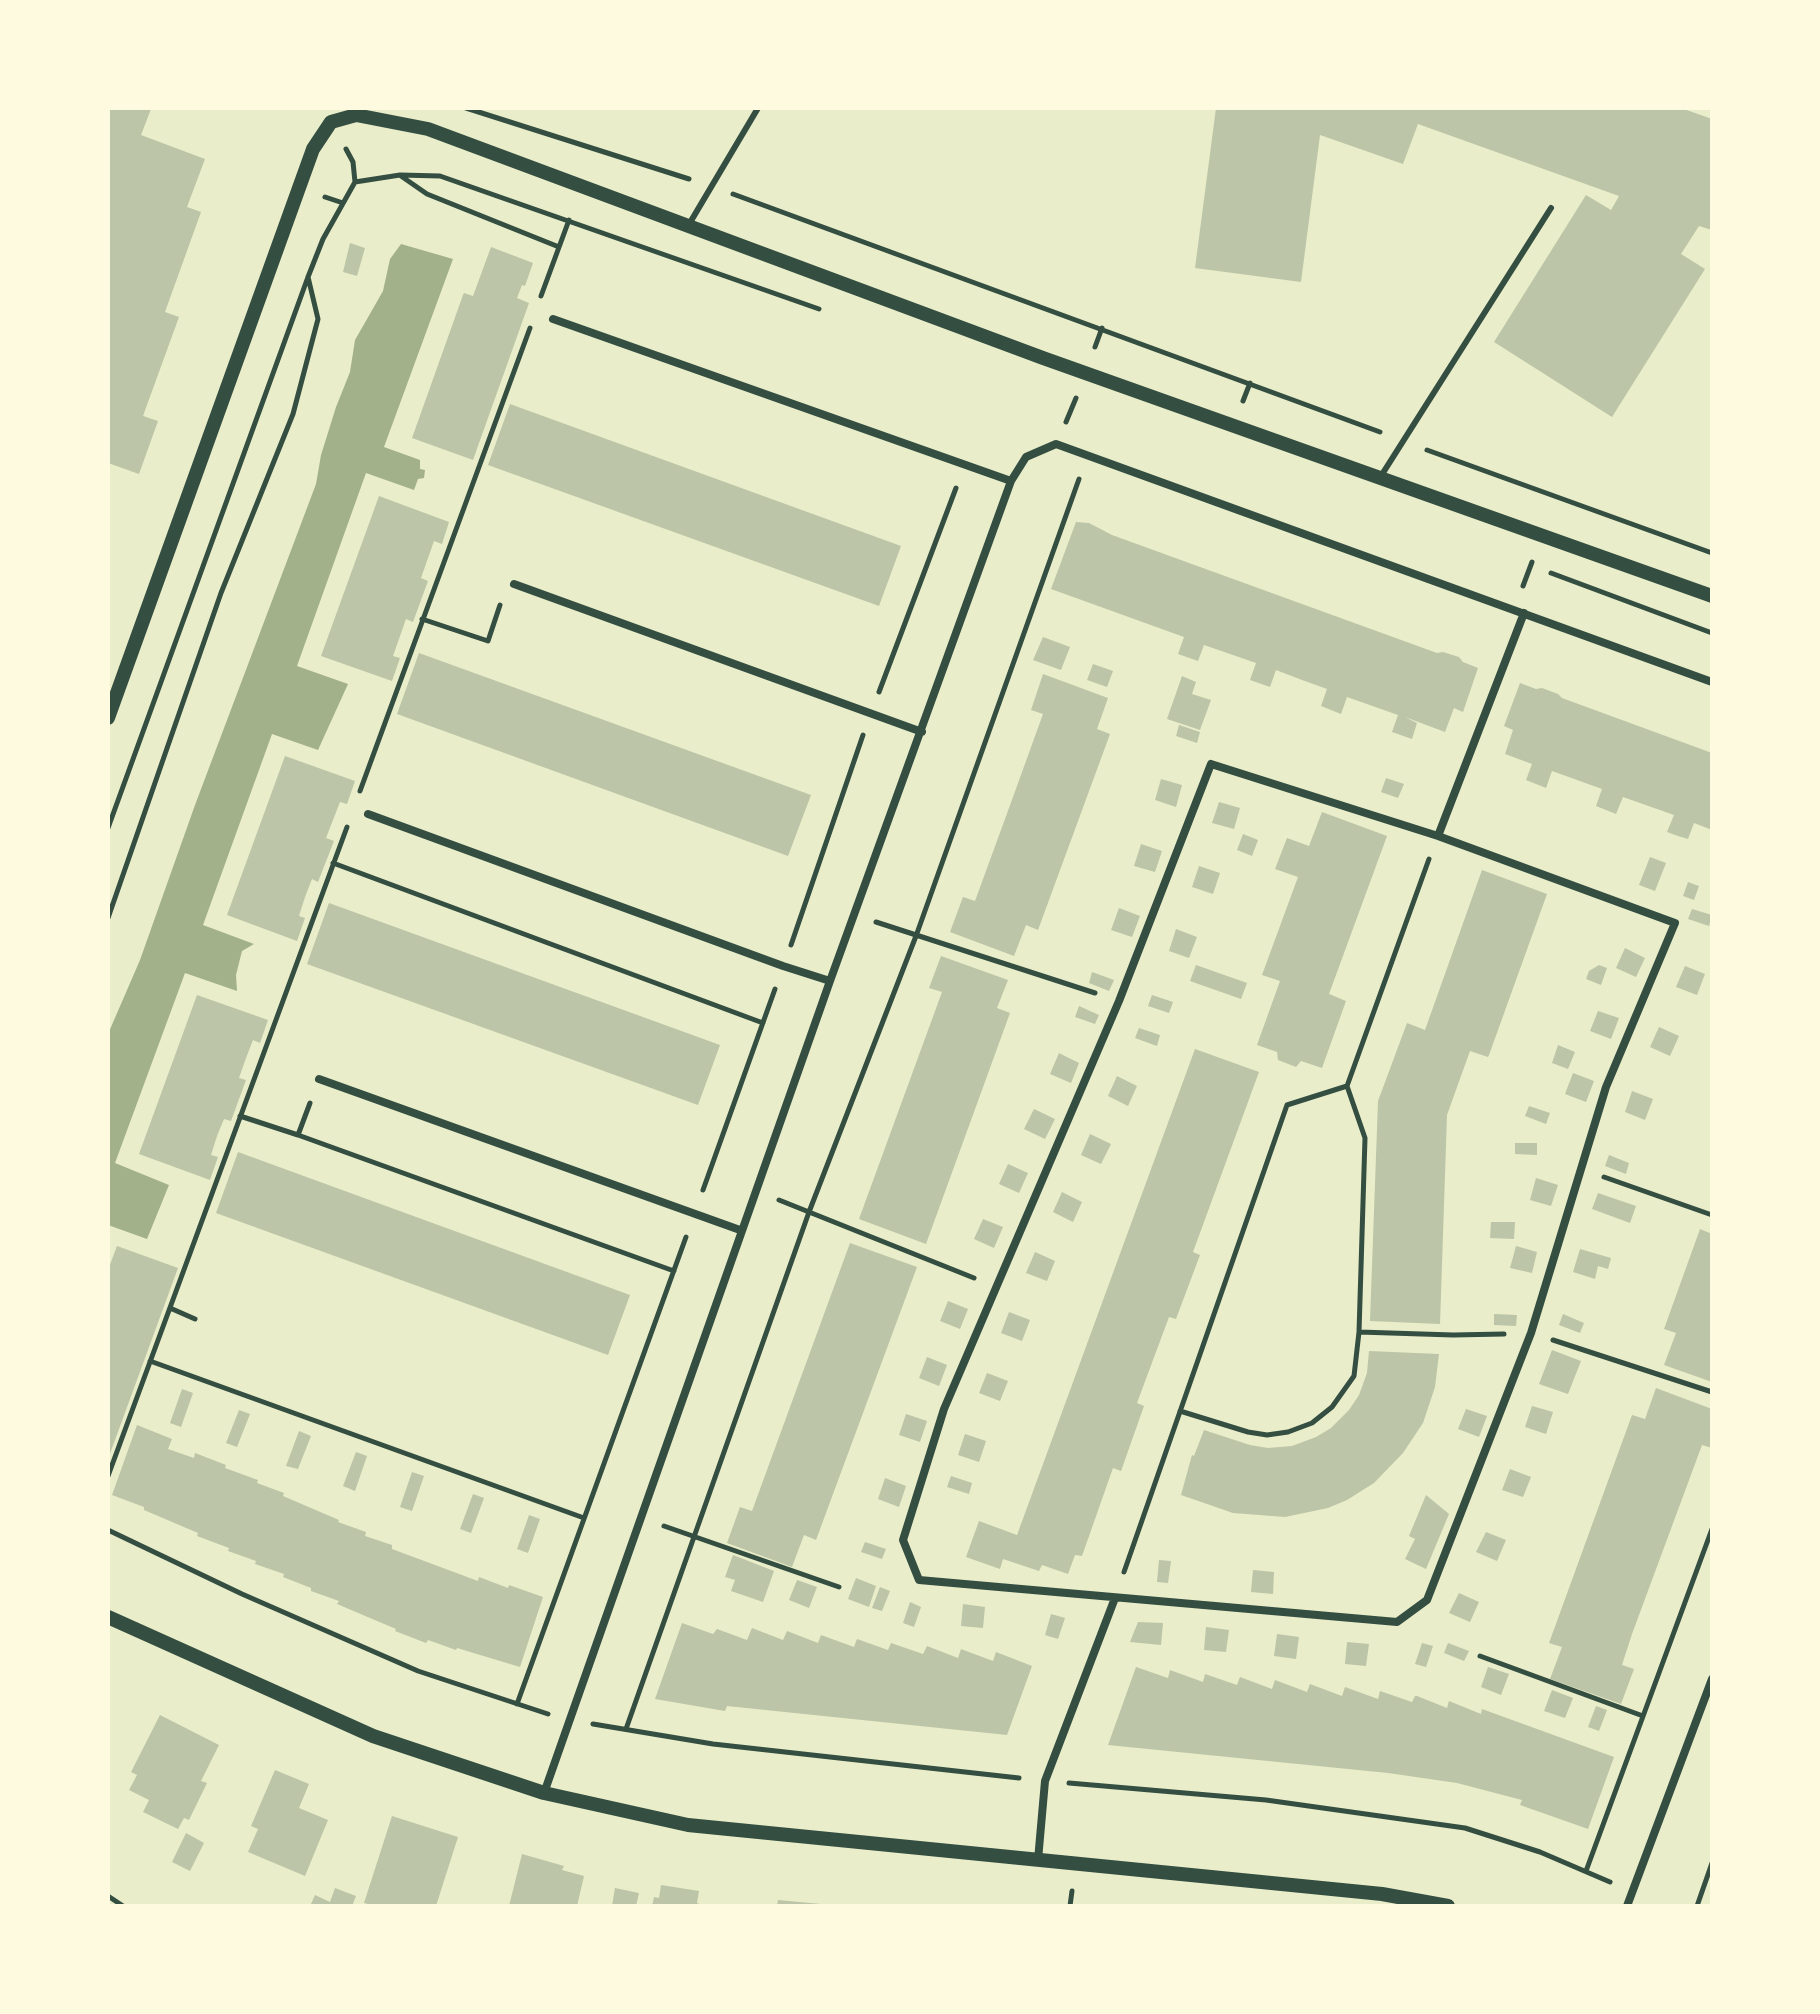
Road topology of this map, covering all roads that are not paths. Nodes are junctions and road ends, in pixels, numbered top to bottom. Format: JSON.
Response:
{"nodes":[{"id":1,"x":323,"y":108,"type":"edge"},
{"id":2,"x":758,"y":108,"type":"edge"},
{"id":3,"x":331,"y":122,"type":"junction"},
{"id":4,"x":1551,"y":208,"type":"dead end"},
{"id":5,"x":688,"y":226,"type":"junction"},
{"id":6,"x":553,"y":319,"type":"dead end"},
{"id":7,"x":1381,"y":476,"type":"junction"},
{"id":8,"x":1011,"y":481,"type":"junction"},
{"id":9,"x":514,"y":584,"type":"road end"},
{"id":10,"x":1712,"y":596,"type":"edge"},
{"id":11,"x":1524,"y":613,"type":"junction"},
{"id":12,"x":1712,"y":682,"type":"edge"},
{"id":13,"x":108,"y":718,"type":"edge"},
{"id":14,"x":922,"y":732,"type":"junction"},
{"id":15,"x":368,"y":814,"type":"dead end"},
{"id":16,"x":1438,"y":836,"type":"junction"},
{"id":17,"x":830,"y":981,"type":"junction"},
{"id":18,"x":319,"y":1079,"type":"road end"},
{"id":19,"x":740,"y":1230,"type":"junction"},
{"id":20,"x":1115,"y":1598,"type":"junction"},
{"id":21,"x":108,"y":1617,"type":"edge"},
{"id":22,"x":1712,"y":1679,"type":"edge"},
{"id":23,"x":544,"y":1793,"type":"junction"},
{"id":24,"x":1038,"y":1860,"type":"junction"},
{"id":25,"x":1448,"y":1906,"type":"edge"},
{"id":26,"x":1627,"y":1906,"type":"edge"}],
"edges":[{"from":1,"to":3,"type":"street"},
{"from":2,"to":5,"type":"lane"},
{"from":3,"to":5,"type":"street"},
{"from":3,"to":13,"type":"street"},
{"from":4,"to":7,"type":"lane"},
{"from":5,"to":7,"type":"street"},
{"from":6,"to":8,"type":"street"},
{"from":7,"to":10,"type":"street"},
{"from":8,"to":11,"type":"street"},
{"from":8,"to":14,"type":"street"},
{"from":9,"to":14,"type":"street"},
{"from":11,"to":12,"type":"street"},
{"from":11,"to":16,"type":"street"},
{"from":14,"to":17,"type":"street"},
{"from":15,"to":17,"type":"street"},
{"from":16,"to":20,"type":"street"},
{"from":16,"to":20,"type":"street"},
{"from":17,"to":19,"type":"street"},
{"from":18,"to":19,"type":"street"},
{"from":19,"to":23,"type":"street"},
{"from":20,"to":24,"type":"street"},
{"from":21,"to":23,"type":"street"},
{"from":22,"to":26,"type":"street"},
{"from":23,"to":24,"type":"street"},
{"from":24,"to":25,"type":"street"}]}
